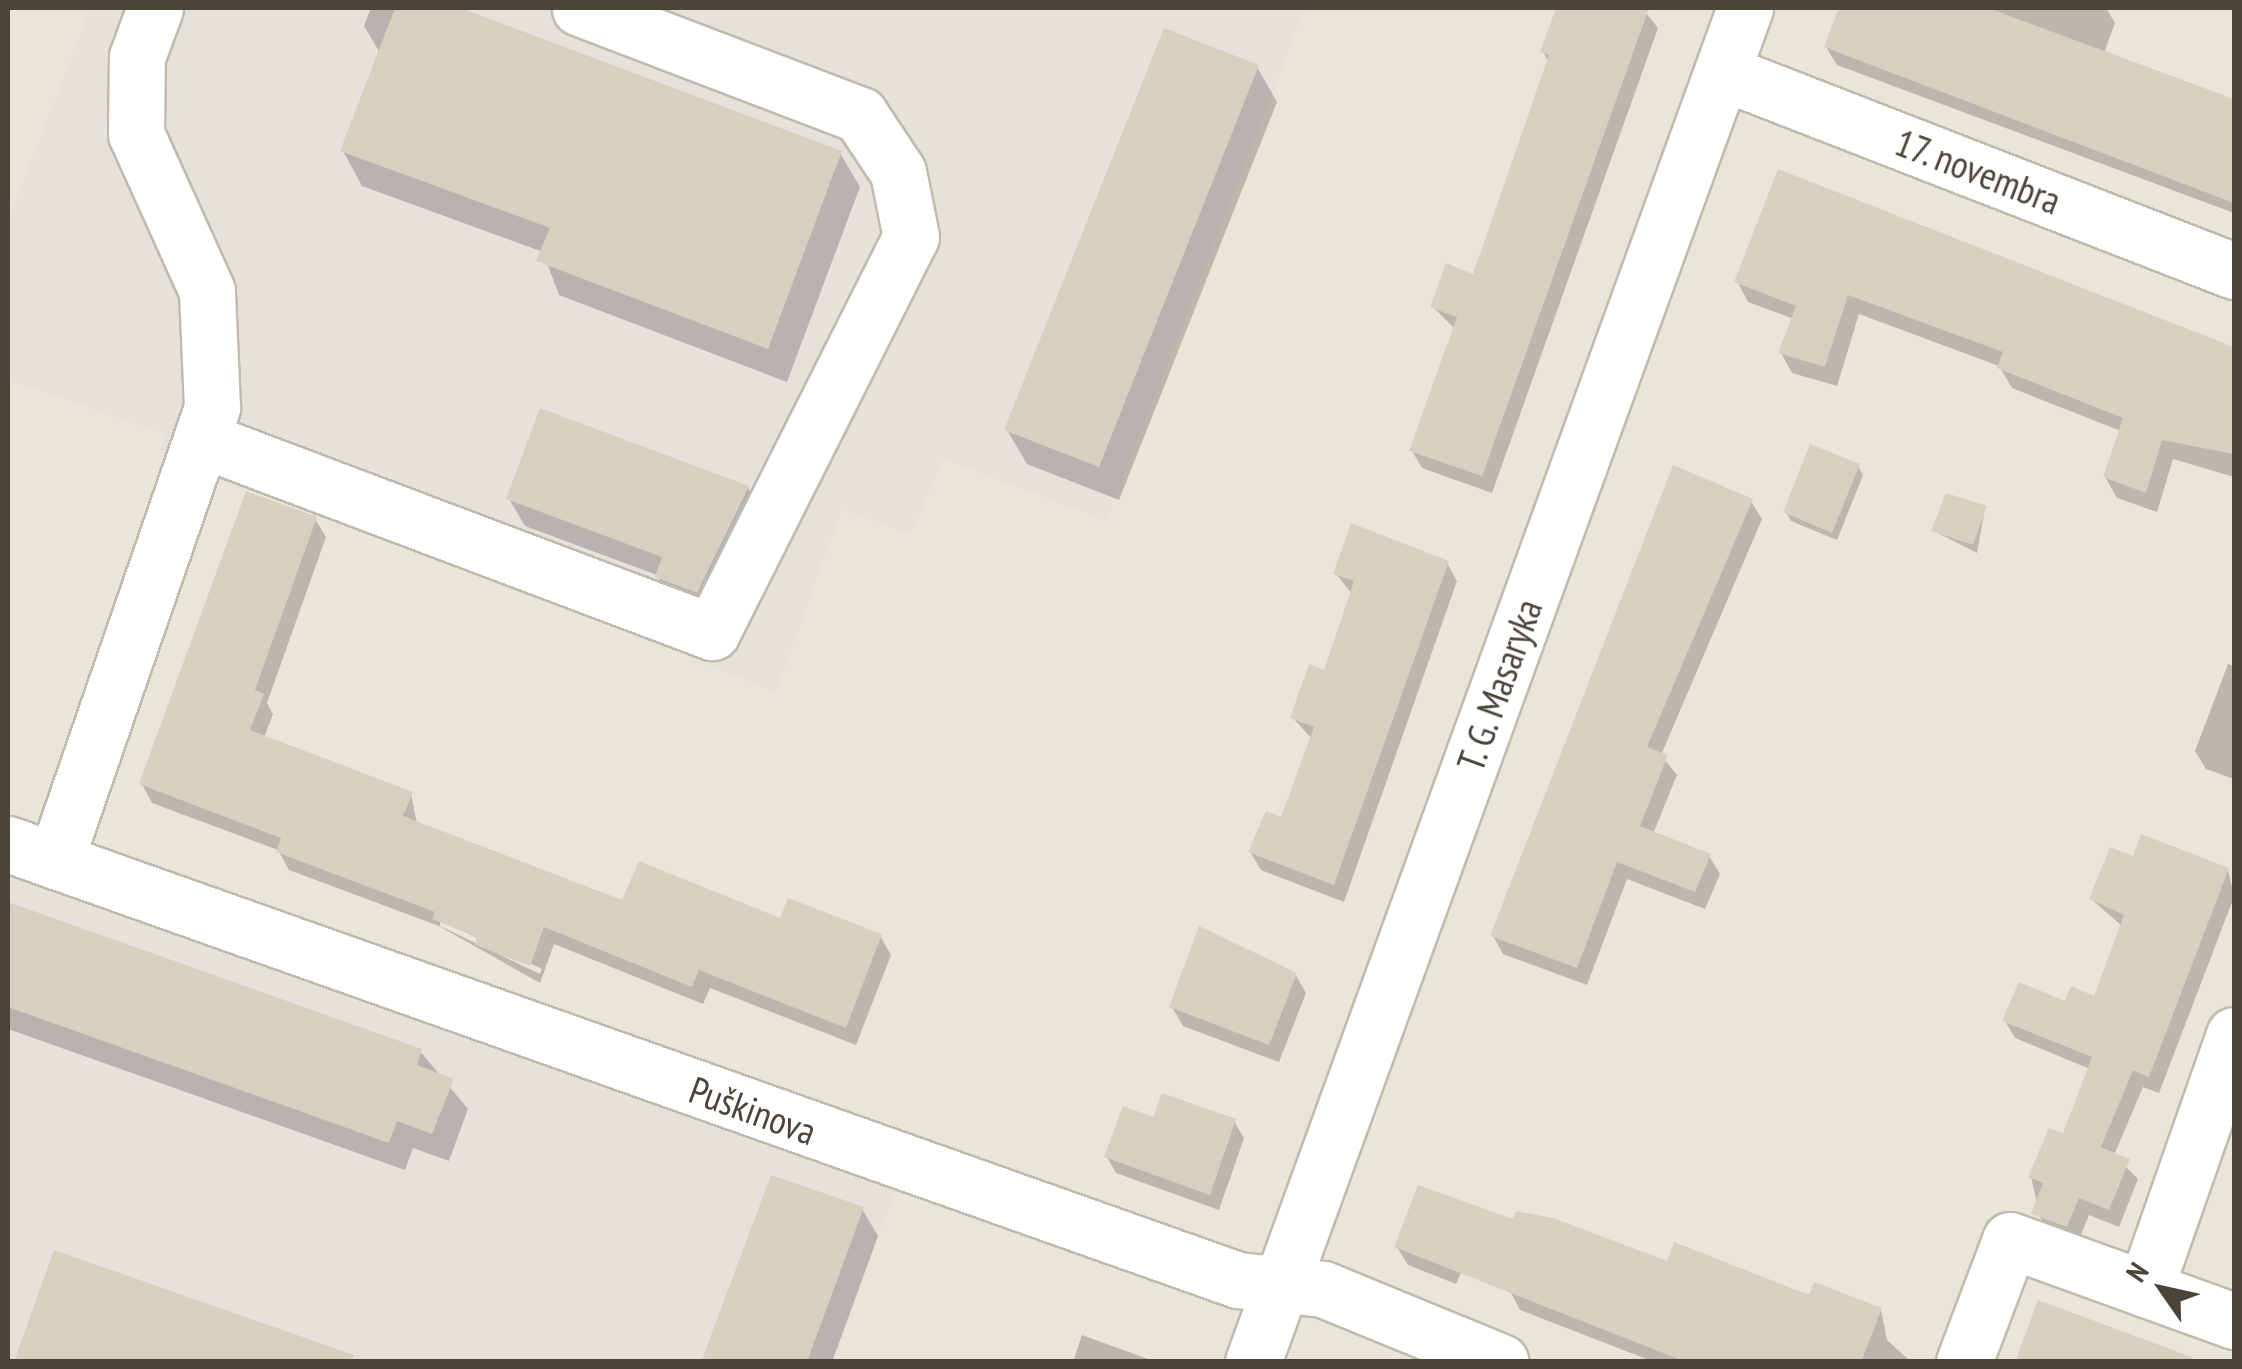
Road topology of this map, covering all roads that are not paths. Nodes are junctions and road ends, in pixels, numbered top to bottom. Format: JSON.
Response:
{"nodes":[{"id":1,"x":155,"y":8,"type":"edge"},
{"id":2,"x":580,"y":8,"type":"edge"},
{"id":3,"x":1745,"y":8,"type":"edge"},
{"id":4,"x":1722,"y":72,"type":"junction"},
{"id":5,"x":2234,"y":270,"type":"edge"},
{"id":6,"x":202,"y":440,"type":"junction"},
{"id":7,"x":31,"y":852,"type":"edge"},
{"id":8,"x":2234,"y":1035,"type":"edge"},
{"id":9,"x":1282,"y":1283,"type":"junction"},
{"id":10,"x":2145,"y":1289,"type":"junction"},
{"id":11,"x":2234,"y":1321,"type":"edge"},
{"id":12,"x":1254,"y":1362,"type":"edge"},
{"id":13,"x":1501,"y":1362,"type":"edge"},
{"id":14,"x":1964,"y":1362,"type":"edge"}],
"edges":[{"from":1,"to":6,"type":"street"},
{"from":2,"to":6,"type":"street"},
{"from":3,"to":4,"type":"street","name":"T. G. Masaryka"},
{"from":4,"to":5,"type":"street","name":"17. novembra"},
{"from":4,"to":9,"type":"street","name":"T. G. Masaryka"},
{"from":6,"to":7,"type":"street"},
{"from":7,"to":9,"type":"street","name":"Puškinova"},
{"from":8,"to":10,"type":"street"},
{"from":9,"to":12,"type":"street","name":"T. G. Masaryka"},
{"from":9,"to":13,"type":"street","name":"Puškinova"},
{"from":10,"to":11,"type":"street"},
{"from":10,"to":14,"type":"street"}]}
